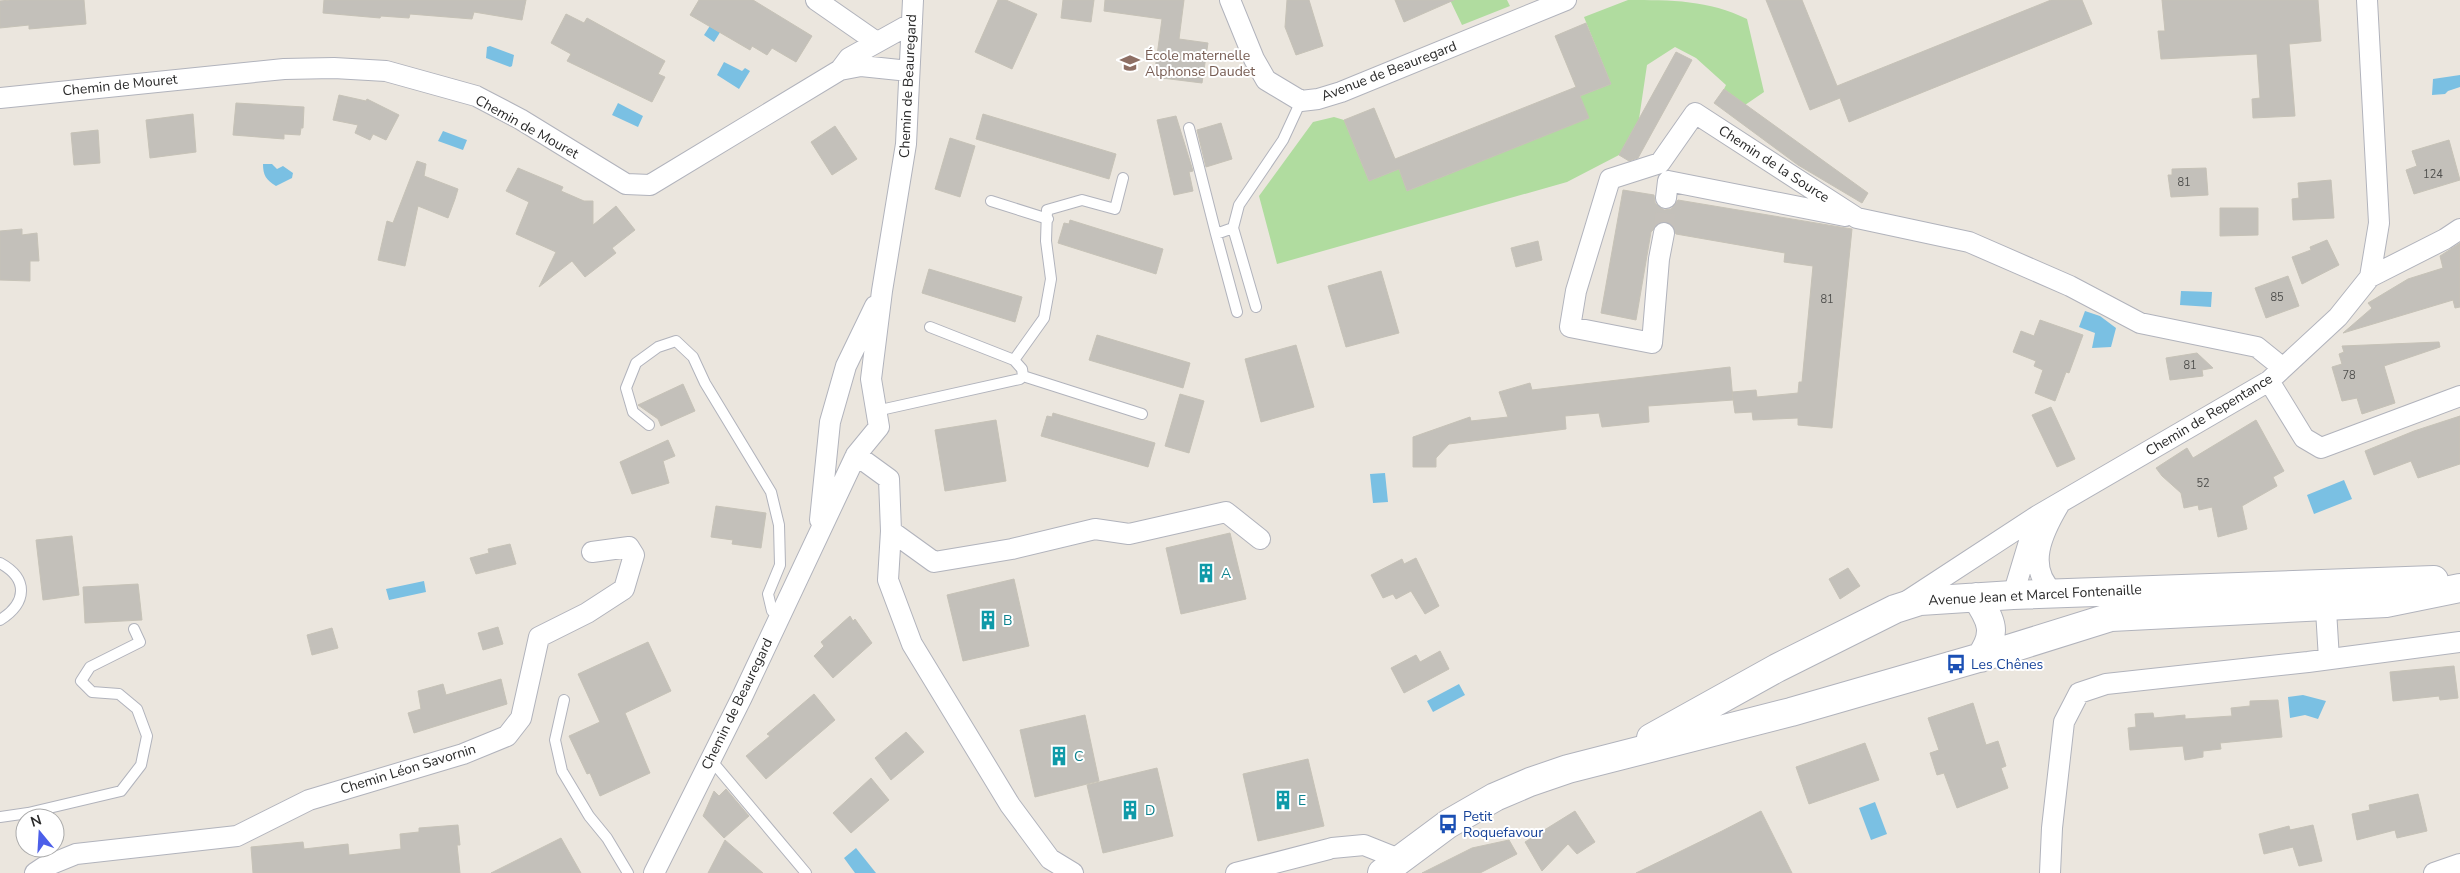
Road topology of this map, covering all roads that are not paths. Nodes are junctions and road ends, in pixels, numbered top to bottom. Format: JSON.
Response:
{"nodes":[{"id":1,"x":816,"y":0,"type":"edge"},
{"id":2,"x":913,"y":0,"type":"edge"},
{"id":3,"x":1230,"y":0,"type":"edge"},
{"id":4,"x":1566,"y":0,"type":"edge"},
{"id":5,"x":2367,"y":0,"type":"edge"},
{"id":6,"x":912,"y":23,"type":"junction"},
{"id":7,"x":875,"y":41,"type":"junction"},
{"id":8,"x":840,"y":70,"type":"junction"},
{"id":9,"x":909,"y":71,"type":"junction"},
{"id":10,"x":0,"y":98,"type":"edge"},
{"id":11,"x":1301,"y":101,"type":"junction"},
{"id":12,"x":1189,"y":128,"type":"dead end"},
{"id":13,"x":1123,"y":178,"type":"dead end"},
{"id":14,"x":1666,"y":198,"type":"tunnel mouth"},
{"id":15,"x":991,"y":201,"type":"dead end"},
{"id":16,"x":1857,"y":218,"type":"junction"},
{"id":17,"x":1048,"y":219,"type":"junction"},
{"id":18,"x":1233,"y":228,"type":"junction"},
{"id":19,"x":2460,"y":229,"type":"edge"},
{"id":20,"x":1664,"y":233,"type":"tunnel mouth"},
{"id":21,"x":1216,"y":234,"type":"junction"},
{"id":22,"x":2370,"y":277,"type":"junction"},
{"id":23,"x":882,"y":290,"type":"junction"},
{"id":24,"x":1256,"y":307,"type":"dead end"},
{"id":25,"x":1237,"y":312,"type":"dead end"},
{"id":26,"x":930,"y":327,"type":"dead end"},
{"id":27,"x":1014,"y":360,"type":"junction"},
{"id":28,"x":2276,"y":374,"type":"junction"},
{"id":29,"x":1024,"y":376,"type":"junction"},
{"id":30,"x":2460,"y":396,"type":"edge"},
{"id":31,"x":876,"y":412,"type":"junction"},
{"id":32,"x":1142,"y":414,"type":"dead end"},
{"id":33,"x":649,"y":425,"type":"dead end"},
{"id":34,"x":856,"y":455,"type":"junction"},
{"id":35,"x":2060,"y":503,"type":"junction"},
{"id":36,"x":2037,"y":516,"type":"junction"},
{"id":37,"x":891,"y":531,"type":"junction"},
{"id":38,"x":818,"y":535,"type":"junction"},
{"id":39,"x":1260,"y":539,"type":"dead end"},
{"id":40,"x":592,"y":552,"type":"dead end"},
{"id":41,"x":0,"y":563,"type":"edge"},
{"id":42,"x":2460,"y":586,"type":"edge"},
{"id":43,"x":2054,"y":594,"type":"junction"},
{"id":44,"x":2013,"y":595,"type":"junction"},
{"id":45,"x":2325,"y":595,"type":"junction"},
{"id":46,"x":1976,"y":597,"type":"junction"},
{"id":47,"x":1895,"y":609,"type":"junction"},
{"id":48,"x":780,"y":616,"type":"junction"},
{"id":49,"x":0,"y":620,"type":"edge"},
{"id":50,"x":134,"y":629,"type":"dead end"},
{"id":51,"x":2460,"y":642,"type":"edge"},
{"id":52,"x":1989,"y":655,"type":"junction"},
{"id":53,"x":2329,"y":659,"type":"junction"},
{"id":54,"x":1777,"y":668,"type":"junction"},
{"id":55,"x":564,"y":700,"type":"dead end"},
{"id":56,"x":1792,"y":712,"type":"junction"},
{"id":57,"x":1617,"y":756,"type":"junction"},
{"id":58,"x":711,"y":760,"type":"junction"},
{"id":59,"x":0,"y":817,"type":"edge"},
{"id":60,"x":2460,"y":864,"type":"edge"},
{"id":61,"x":1391,"y":866,"type":"edge"},
{"id":62,"x":36,"y":873,"type":"edge"},
{"id":63,"x":628,"y":873,"type":"edge"},
{"id":64,"x":654,"y":873,"type":"edge"},
{"id":65,"x":806,"y":873,"type":"edge"},
{"id":66,"x":1073,"y":873,"type":"edge"},
{"id":67,"x":1236,"y":873,"type":"edge"},
{"id":68,"x":2050,"y":873,"type":"edge"},
{"id":69,"x":2434,"y":873,"type":"edge"}],
"edges":[{"from":1,"to":7,"type":"street"},
{"from":2,"to":6,"type":"street","name":"Chemin de Beauregard"},
{"from":3,"to":11,"type":"street","name":"Avenue de Beauregard"},
{"from":4,"to":11,"type":"street","name":"Avenue de Beauregard"},
{"from":5,"to":22,"type":"street","name":"Chemin de Repentance"},
{"from":6,"to":7,"type":"street"},
{"from":6,"to":9,"type":"street","name":"Chemin de Beauregard"},
{"from":7,"to":8,"type":"street"},
{"from":8,"to":9,"type":"street"},
{"from":8,"to":10,"type":"street","name":"Chemin de Mouret"},
{"from":9,"to":23,"type":"street","name":"Chemin de Beauregard"},
{"from":11,"to":18,"type":"lane"},
{"from":12,"to":21,"type":"lane"},
{"from":13,"to":17,"type":"lane"},
{"from":14,"to":16,"type":"street"},
{"from":15,"to":17,"type":"lane"},
{"from":16,"to":20,"type":"street","name":"Chemin de la Source"},
{"from":16,"to":28,"type":"street","name":"Chemin de la Source"},
{"from":17,"to":27,"type":"lane"},
{"from":18,"to":21,"type":"lane"},
{"from":18,"to":24,"type":"lane"},
{"from":19,"to":22,"type":"street"},
{"from":21,"to":25,"type":"lane"},
{"from":22,"to":28,"type":"street","name":"Chemin de Repentance"},
{"from":23,"to":31,"type":"street","name":"Chemin de Beauregard"},
{"from":23,"to":38,"type":"street","name":"Chemin de Beauregard"},
{"from":26,"to":27,"type":"lane"},
{"from":27,"to":29,"type":"lane"},
{"from":28,"to":30,"type":"street"},
{"from":28,"to":35,"type":"street","name":"Chemin de Repentance"},
{"from":29,"to":31,"type":"lane"},
{"from":29,"to":32,"type":"lane"},
{"from":31,"to":34,"type":"street","name":"Chemin de Beauregard"},
{"from":33,"to":48,"type":"lane"},
{"from":34,"to":37,"type":"street"},
{"from":34,"to":38,"type":"street","name":"Chemin de Beauregard"},
{"from":35,"to":36,"type":"street","name":"Chemin de Repentance"},
{"from":35,"to":43,"type":"street"},
{"from":36,"to":44,"type":"street"},
{"from":36,"to":47,"type":"street","name":"Chemin de Repentance"},
{"from":37,"to":39,"type":"street"},
{"from":37,"to":66,"type":"street"},
{"from":38,"to":48,"type":"street","name":"Chemin de Beauregard"},
{"from":40,"to":62,"type":"street","name":"Chemin Léon Savornin"},
{"from":41,"to":49,"type":"lane"},
{"from":42,"to":45,"type":"main road","name":"Avenue Jean et Marcel Fontenaille"},
{"from":43,"to":44,"type":"main road","name":"Avenue Jean et Marcel Fontenaille"},
{"from":43,"to":45,"type":"main road","name":"Avenue Jean et Marcel Fontenaille"},
{"from":44,"to":46,"type":"main road","name":"Avenue Jean et Marcel Fontenaille"},
{"from":44,"to":52,"type":"main road"},
{"from":45,"to":52,"type":"main road","name":"Avenue Jean et Marcel Fontenaille"},
{"from":45,"to":53,"type":"street"},
{"from":46,"to":47,"type":"main road","name":"Avenue Jean et Marcel Fontenaille"},
{"from":46,"to":52,"type":"main road"},
{"from":47,"to":54,"type":"main road","name":"Avenue Jean et Marcel Fontenaille"},
{"from":48,"to":58,"type":"street","name":"Chemin de Beauregard"},
{"from":50,"to":59,"type":"lane"},
{"from":51,"to":53,"type":"street"},
{"from":52,"to":56,"type":"main road","name":"Avenue Jean et Marcel Fontenaille"},
{"from":53,"to":68,"type":"street"},
{"from":54,"to":56,"type":"main road"},
{"from":54,"to":57,"type":"main road","name":"Avenue Jean et Marcel Fontenaille"},
{"from":55,"to":63,"type":"lane"},
{"from":56,"to":57,"type":"main road","name":"Avenue Jean et Marcel Fontenaille"},
{"from":57,"to":61,"type":"main road","name":"Avenue Jean et Marcel Fontenaille"},
{"from":58,"to":64,"type":"street","name":"Chemin de Beauregard"},
{"from":58,"to":65,"type":"lane"},
{"from":60,"to":69,"type":"street"},
{"from":61,"to":67,"type":"street"}]}
